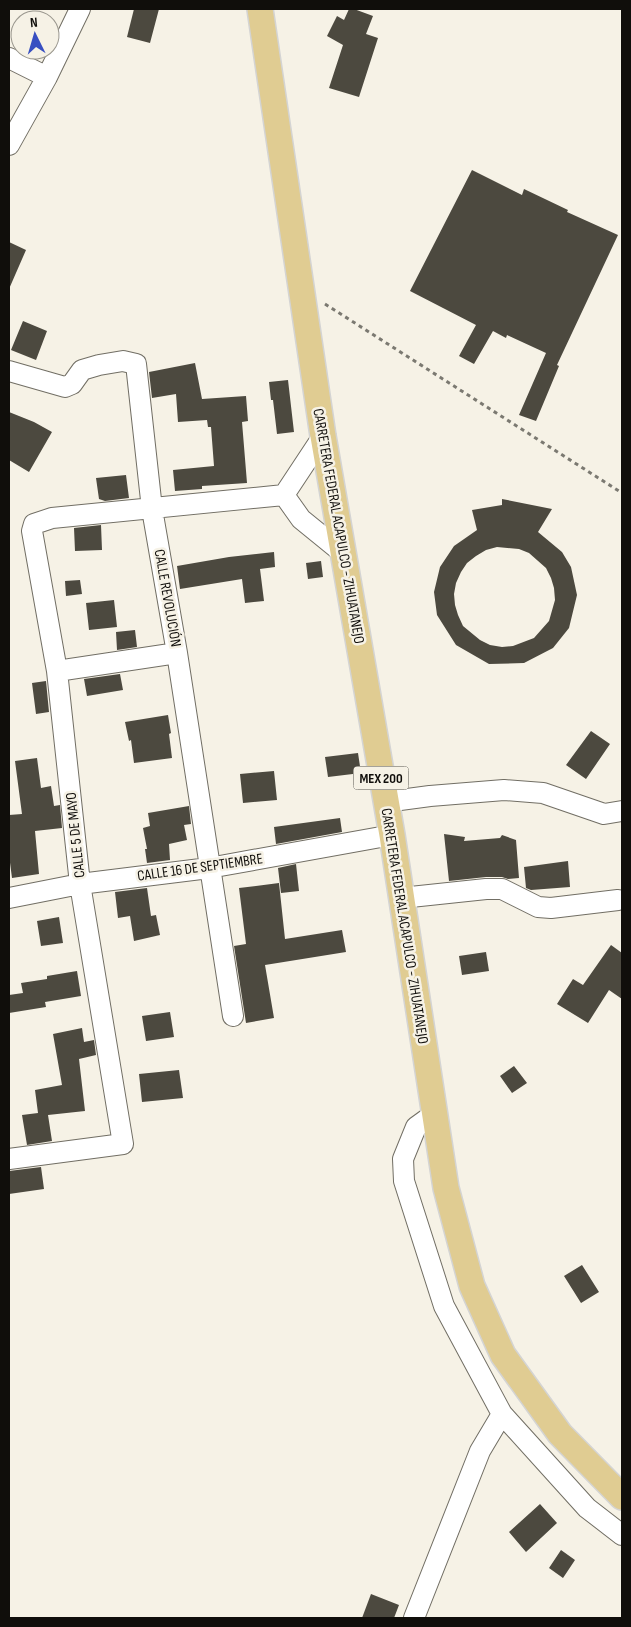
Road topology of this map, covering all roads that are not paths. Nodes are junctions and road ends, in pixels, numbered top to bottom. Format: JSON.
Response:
{"nodes":[{"id":1,"x":80,"y":9,"type":"edge"},
{"id":2,"x":260,"y":9,"type":"edge"},
{"id":3,"x":9,"y":58,"type":"edge"},
{"id":4,"x":47,"y":77,"type":"junction"},
{"id":5,"x":9,"y":144,"type":"edge"},
{"id":6,"x":9,"y":371,"type":"edge"},
{"id":7,"x":323,"y":436,"type":"junction"},
{"id":8,"x":284,"y":495,"type":"junction"},
{"id":9,"x":152,"y":509,"type":"junction"},
{"id":10,"x":344,"y":554,"type":"junction"},
{"id":11,"x":177,"y":654,"type":"junction"},
{"id":12,"x":57,"y":671,"type":"junction"},
{"id":13,"x":386,"y":802,"type":"junction"},
{"id":14,"x":622,"y":811,"type":"edge"},
{"id":15,"x":392,"y":835,"type":"junction"},
{"id":16,"x":209,"y":868,"type":"junction"},
{"id":17,"x":80,"y":884,"type":"junction"},
{"id":18,"x":9,"y":898,"type":"edge"},
{"id":19,"x":401,"y":898,"type":"junction"},
{"id":20,"x":618,"y":900,"type":"dead end"},
{"id":21,"x":233,"y":1016,"type":"dead end"},
{"id":22,"x":434,"y":1114,"type":"junction"},
{"id":23,"x":9,"y":1159,"type":"edge"},
{"id":24,"x":502,"y":1414,"type":"junction"},
{"id":25,"x":622,"y":1497,"type":"edge"},
{"id":26,"x":622,"y":1535,"type":"edge"},
{"id":27,"x":414,"y":1618,"type":"edge"}],
"edges":[{"from":1,"to":4,"type":"street"},
{"from":2,"to":7,"type":"main road","name":"CARRETERA FEDERAL ACAPULCO - ZIHUATANEJO","number":"MEX 200"},
{"from":3,"to":4,"type":"street"},
{"from":4,"to":5,"type":"street"},
{"from":6,"to":9,"type":"street","name":"CALLE REVOLUCIÓN"},
{"from":7,"to":8,"type":"street"},
{"from":7,"to":10,"type":"main road","name":"CARRETERA FEDERAL ACAPULCO - ZIHUATANEJO","number":"MEX 200"},
{"from":8,"to":9,"type":"street"},
{"from":8,"to":10,"type":"street"},
{"from":9,"to":11,"type":"street","name":"CALLE REVOLUCIÓN"},
{"from":9,"to":12,"type":"street","name":"CALLE 5 DE MAYO"},
{"from":10,"to":13,"type":"main road","name":"CARRETERA FEDERAL ACAPULCO - ZIHUATANEJO","number":"MEX 200"},
{"from":11,"to":12,"type":"street"},
{"from":11,"to":16,"type":"street","name":"CALLE REVOLUCIÓN"},
{"from":12,"to":17,"type":"street","name":"CALLE 5 DE MAYO"},
{"from":13,"to":14,"type":"street"},
{"from":13,"to":15,"type":"main road","name":"CARRETERA FEDERAL ACAPULCO - ZIHUATANEJO","number":"MEX 200"},
{"from":15,"to":16,"type":"street","name":"CALLE 16 DE SEPTIEMBRE"},
{"from":15,"to":19,"type":"main road","name":"CARRETERA FEDERAL ACAPULCO - ZIHUATANEJO","number":"MEX 200"},
{"from":16,"to":17,"type":"street","name":"CALLE 16 DE SEPTIEMBRE"},
{"from":16,"to":21,"type":"street","name":"CALLE REVOLUCIÓN"},
{"from":17,"to":18,"type":"street","name":"CALLE 16 DE SEPTIEMBRE"},
{"from":17,"to":23,"type":"street","name":"CALLE 5 DE MAYO"},
{"from":19,"to":20,"type":"street"},
{"from":19,"to":22,"type":"main road","name":"CARRETERA FEDERAL ACAPULCO - ZIHUATANEJO","number":"MEX 200"},
{"from":22,"to":24,"type":"street"},
{"from":22,"to":25,"type":"main road","name":"CARRETERA FEDERAL ACAPULCO - ZIHUATANEJO","number":"MEX 200"},
{"from":24,"to":26,"type":"street"},
{"from":24,"to":27,"type":"street"}]}
